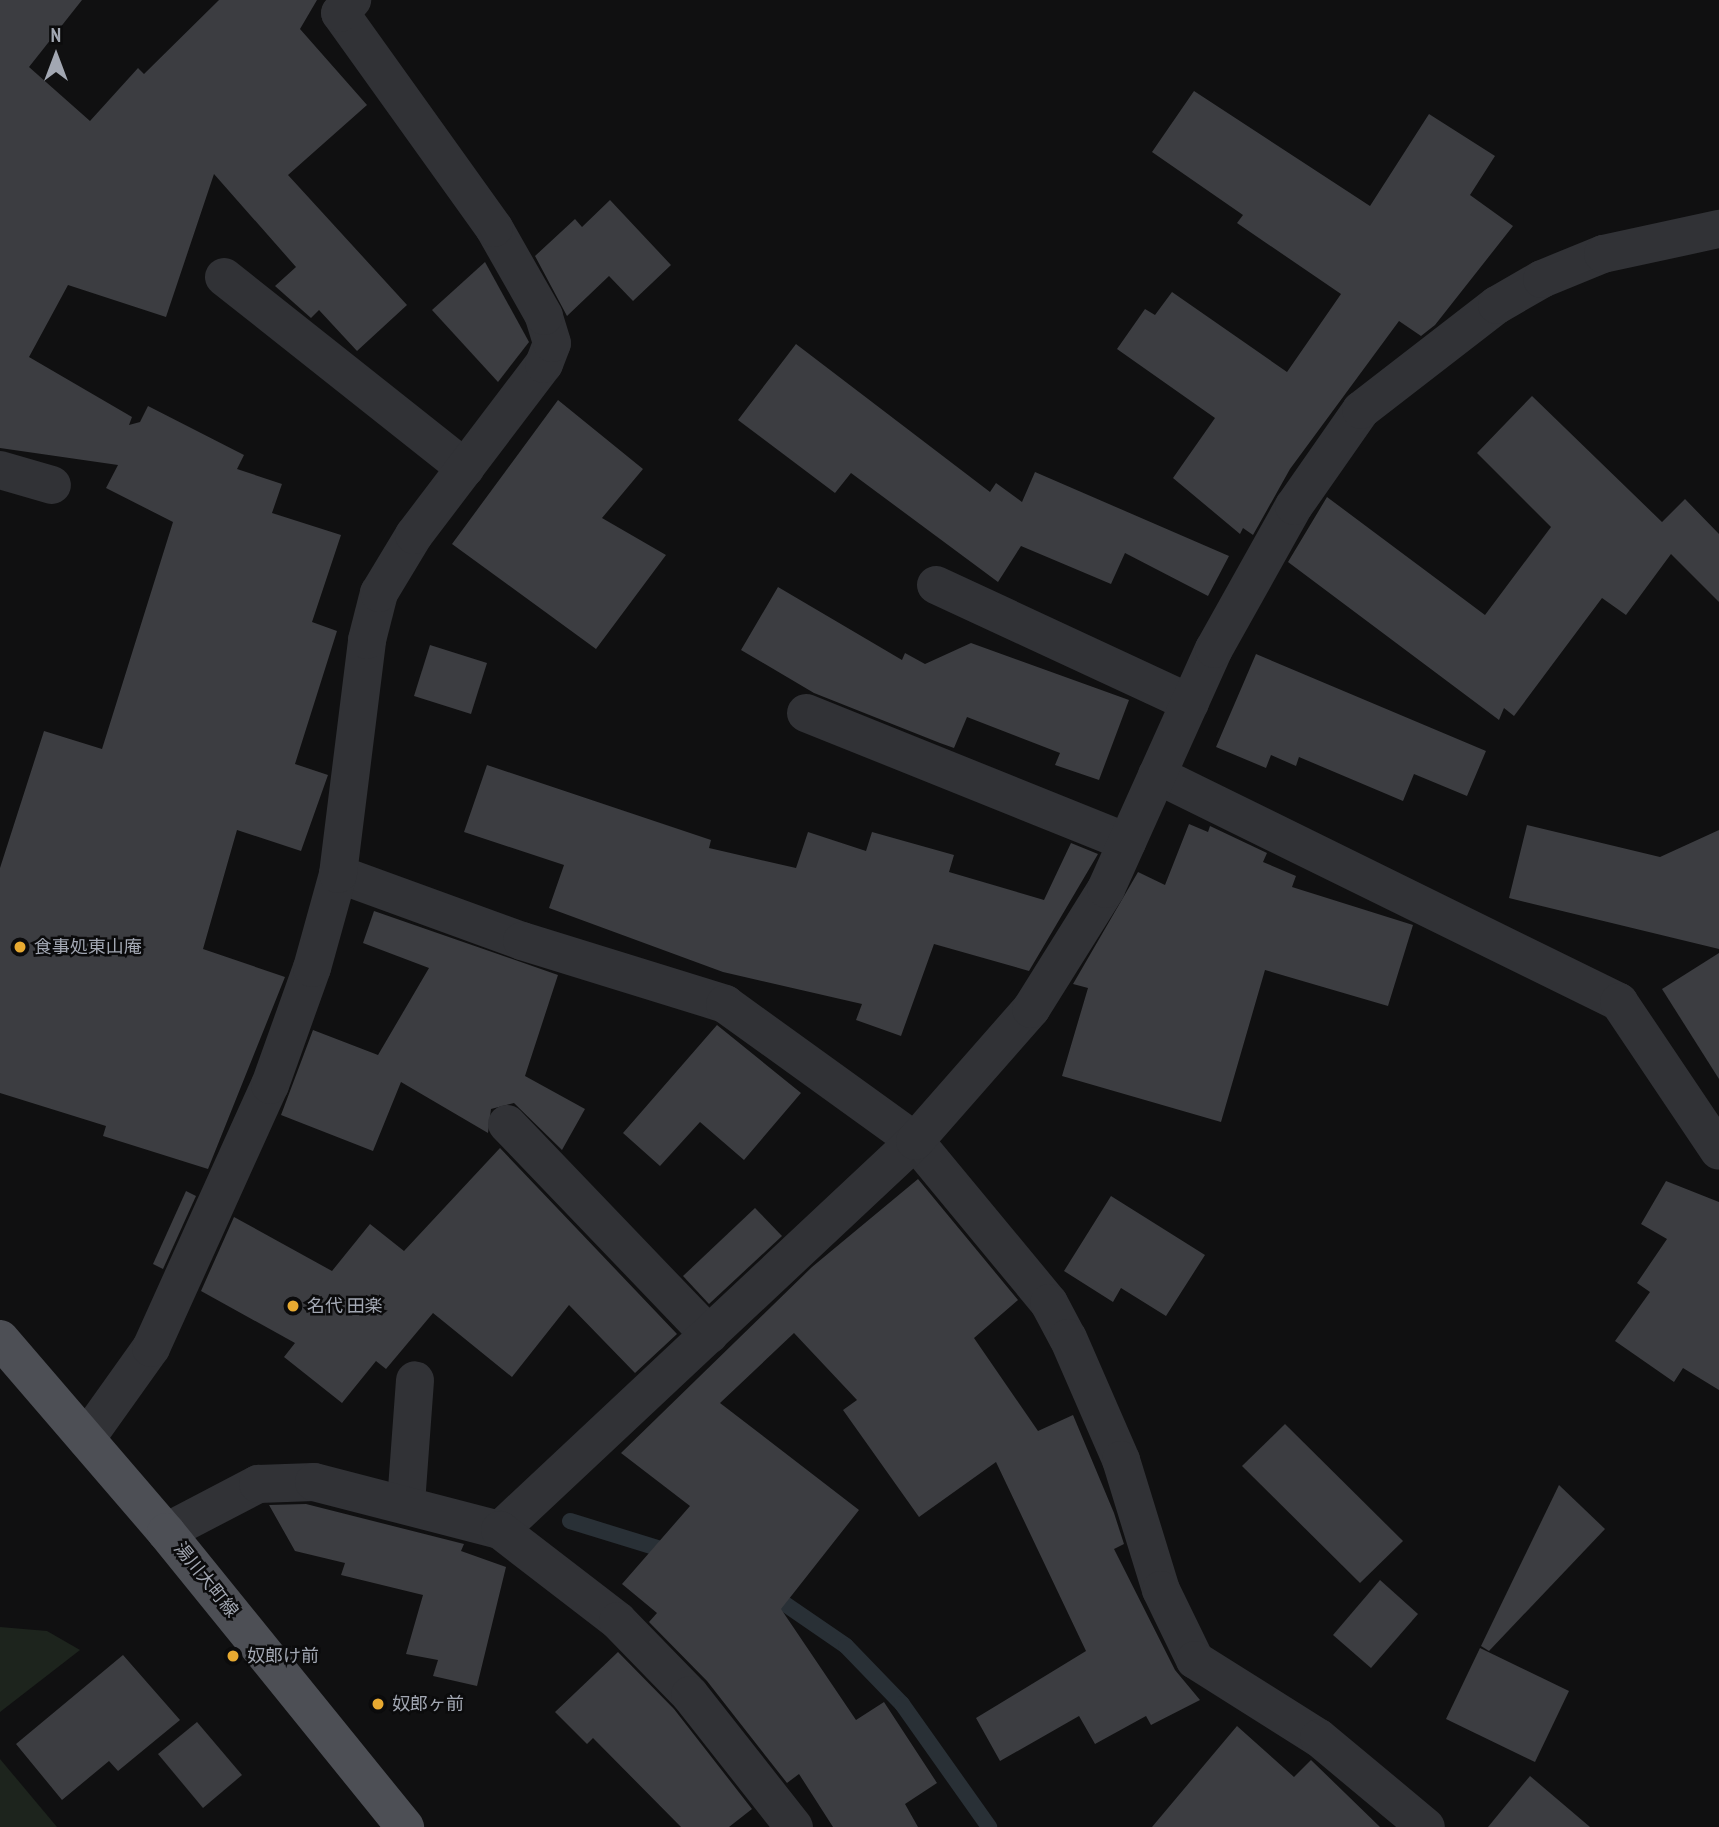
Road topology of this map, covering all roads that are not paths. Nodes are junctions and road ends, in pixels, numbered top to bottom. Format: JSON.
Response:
{"nodes":[{"id":1,"x":352,"y":0,"type":"edge"},
{"id":2,"x":1719,"y":229,"type":"edge"},
{"id":3,"x":224,"y":277,"type":"dead end"},
{"id":4,"x":465,"y":468,"type":"junction"},
{"id":5,"x":0,"y":470,"type":"edge"},
{"id":6,"x":52,"y":485,"type":"dead end"},
{"id":7,"x":936,"y":585,"type":"dead end"},
{"id":8,"x":1189,"y":703,"type":"junction"},
{"id":9,"x":806,"y":713,"type":"dead end"},
{"id":10,"x":1157,"y":775,"type":"junction"},
{"id":11,"x":1128,"y":842,"type":"junction"},
{"id":12,"x":338,"y":874,"type":"junction"},
{"id":13,"x":507,"y":1124,"type":"dead end"},
{"id":14,"x":915,"y":1141,"type":"junction"},
{"id":15,"x":1719,"y":1151,"type":"edge"},
{"id":16,"x":709,"y":1335,"type":"junction"},
{"id":17,"x":0,"y":1339,"type":"edge"},
{"id":18,"x":415,"y":1380,"type":"dead end"},
{"id":19,"x":86,"y":1439,"type":"junction"},
{"id":20,"x":406,"y":1503,"type":"junction"},
{"id":21,"x":500,"y":1530,"type":"junction"},
{"id":22,"x":166,"y":1532,"type":"junction"},
{"id":23,"x":405,"y":1827,"type":"edge"},
{"id":24,"x":794,"y":1827,"type":"edge"},
{"id":25,"x":1426,"y":1827,"type":"edge"}],
"edges":[{"from":1,"to":4,"type":"street"},
{"from":2,"to":8,"type":"street"},
{"from":3,"to":4,"type":"street"},
{"from":4,"to":12,"type":"street"},
{"from":5,"to":6,"type":"street"},
{"from":7,"to":8,"type":"street"},
{"from":8,"to":10,"type":"street"},
{"from":9,"to":11,"type":"street"},
{"from":10,"to":11,"type":"street"},
{"from":10,"to":15,"type":"street"},
{"from":11,"to":14,"type":"street"},
{"from":12,"to":14,"type":"street"},
{"from":12,"to":19,"type":"street"},
{"from":13,"to":16,"type":"street"},
{"from":14,"to":16,"type":"street"},
{"from":14,"to":25,"type":"street"},
{"from":16,"to":21,"type":"street"},
{"from":17,"to":19,"type":"main road","name":"湯川大町線"},
{"from":18,"to":20,"type":"street"},
{"from":19,"to":22,"type":"main road","name":"湯川大町線"},
{"from":20,"to":21,"type":"street"},
{"from":20,"to":22,"type":"street"},
{"from":21,"to":24,"type":"street"},
{"from":22,"to":23,"type":"main road","name":"湯川大町線"}]}
